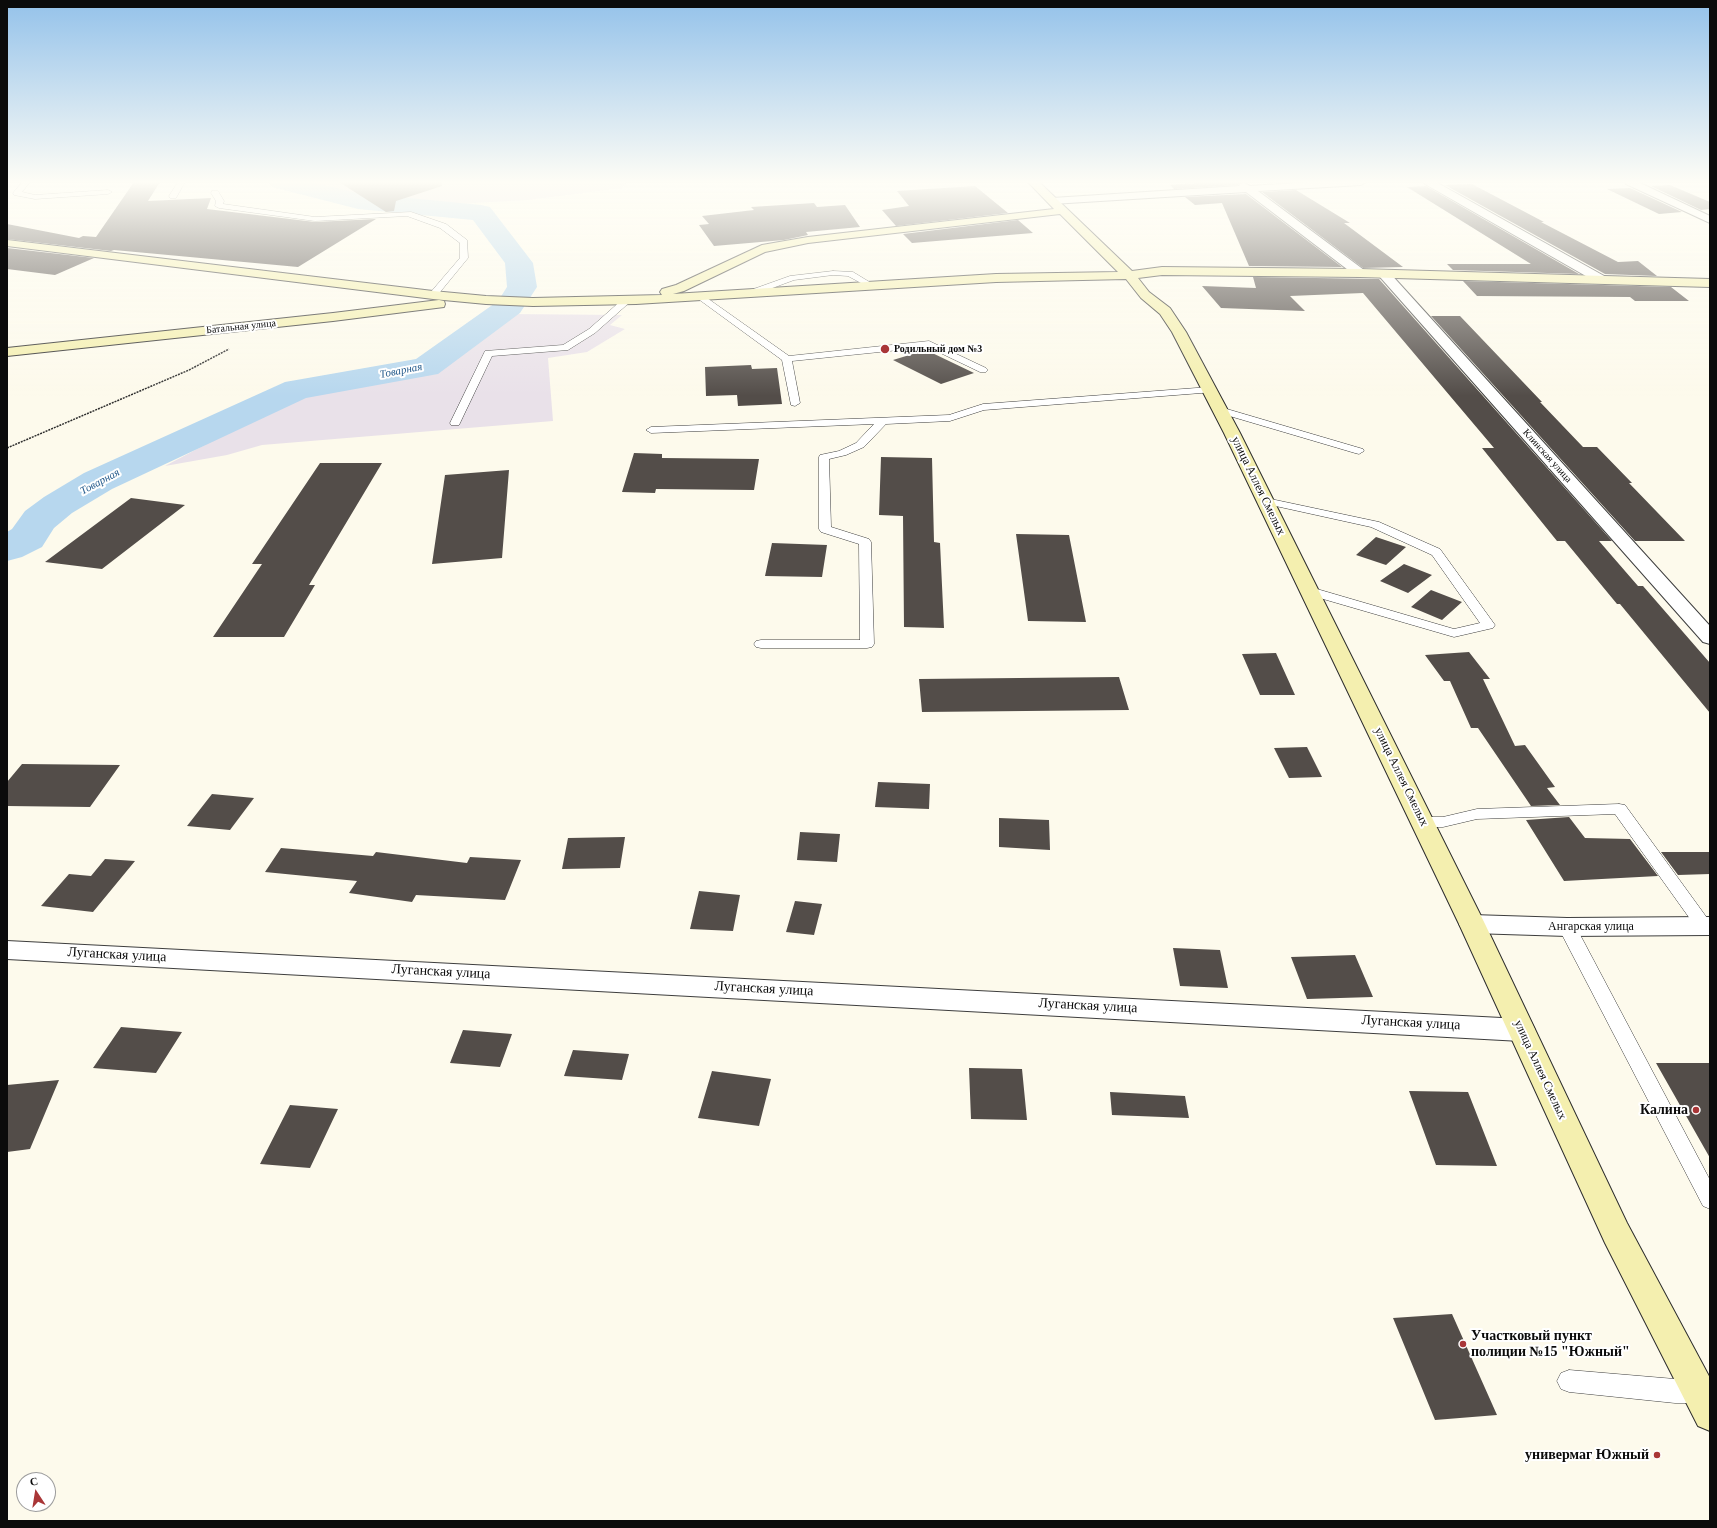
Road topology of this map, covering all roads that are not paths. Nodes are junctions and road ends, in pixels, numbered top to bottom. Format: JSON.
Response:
{"nodes":[{"id":1,"x":97,"y":253,"type":"edge"},
{"id":2,"x":464,"y":253,"type":"edge"},
{"id":3,"x":753,"y":253,"type":"edge"},
{"id":4,"x":1106,"y":253,"type":"edge"},
{"id":5,"x":1334,"y":253,"type":"edge"},
{"id":6,"x":1555,"y":253,"type":"edge"},
{"id":7,"x":1360,"y":273,"type":"junction"},
{"id":8,"x":1384,"y":274,"type":"junction"},
{"id":9,"x":1129,"y":275,"type":"junction"},
{"id":10,"x":1602,"y":280,"type":"junction"},
{"id":11,"x":1710,"y":283,"type":"edge"},
{"id":12,"x":680,"y":288,"type":"junction"},
{"id":13,"x":403,"y":292,"type":"junction"},
{"id":14,"x":433,"y":296,"type":"junction"},
{"id":15,"x":700,"y":296,"type":"junction"},
{"id":16,"x":480,"y":300,"type":"junction"},
{"id":17,"x":631,"y":300,"type":"junction"},
{"id":18,"x":385,"y":311,"type":"junction"},
{"id":19,"x":7,"y":352,"type":"edge"},
{"id":20,"x":787,"y":359,"type":"junction"},
{"id":21,"x":983,"y":370,"type":"dead end"},
{"id":22,"x":1210,"y":390,"type":"junction"},
{"id":23,"x":795,"y":403,"type":"dead end"},
{"id":24,"x":1220,"y":410,"type":"junction"},
{"id":25,"x":884,"y":420,"type":"junction"},
{"id":26,"x":455,"y":423,"type":"dead end"},
{"id":27,"x":650,"y":430,"type":"dead end"},
{"id":28,"x":1358,"y":451,"type":"dead end"},
{"id":29,"x":1266,"y":501,"type":"junction"},
{"id":30,"x":1310,"y":591,"type":"junction"},
{"id":31,"x":1710,"y":638,"type":"edge"},
{"id":32,"x":761,"y":644,"type":"dead end"},
{"id":33,"x":1423,"y":822,"type":"junction"},
{"id":34,"x":1472,"y":924,"type":"junction"},
{"id":35,"x":1707,"y":926,"type":"edge"},
{"id":36,"x":1567,"y":927,"type":"junction"},
{"id":37,"x":7,"y":950,"type":"edge"},
{"id":38,"x":1521,"y":1030,"type":"junction"},
{"id":39,"x":1710,"y":1200,"type":"edge"},
{"id":40,"x":1569,"y":1381,"type":"dead end"},
{"id":41,"x":1705,"y":1402,"type":"edge"}],
"edges":[{"from":1,"to":13,"type":"main road"},
{"from":2,"to":14,"type":"lane"},
{"from":3,"to":12,"type":"main road"},
{"from":4,"to":9,"type":"main road","name":"улица Аллея Смелых"},
{"from":5,"to":7,"type":"street"},
{"from":6,"to":10,"type":"street"},
{"from":7,"to":8,"type":"main road"},
{"from":7,"to":9,"type":"main road"},
{"from":8,"to":10,"type":"main road"},
{"from":8,"to":31,"type":"street","name":"Клинская улица"},
{"from":9,"to":15,"type":"main road"},
{"from":9,"to":22,"type":"main road","name":"улица Аллея Смелых"},
{"from":10,"to":11,"type":"main road"},
{"from":12,"to":15,"type":"main road"},
{"from":12,"to":17,"type":"main road"},
{"from":13,"to":14,"type":"main road"},
{"from":13,"to":18,"type":"main road"},
{"from":14,"to":16,"type":"main road"},
{"from":15,"to":17,"type":"main road"},
{"from":15,"to":20,"type":"lane"},
{"from":16,"to":17,"type":"main road"},
{"from":16,"to":18,"type":"main road","name":"Батальная улица"},
{"from":17,"to":26,"type":"lane"},
{"from":18,"to":19,"type":"main road","name":"Батальная улица"},
{"from":20,"to":21,"type":"lane"},
{"from":20,"to":23,"type":"lane"},
{"from":22,"to":24,"type":"main road","name":"улица Аллея Смелых"},
{"from":22,"to":25,"type":"lane"},
{"from":24,"to":28,"type":"lane"},
{"from":24,"to":29,"type":"main road","name":"улица Аллея Смелых"},
{"from":25,"to":27,"type":"lane"},
{"from":25,"to":32,"type":"lane"},
{"from":29,"to":30,"type":"main road","name":"улица Аллея Смелых"},
{"from":29,"to":30,"type":"lane"},
{"from":30,"to":33,"type":"main road","name":"улица Аллея Смелых"},
{"from":33,"to":34,"type":"main road","name":"улица Аллея Смелых"},
{"from":33,"to":35,"type":"lane"},
{"from":34,"to":36,"type":"street","name":"Ангарская улица"},
{"from":34,"to":38,"type":"main road","name":"улица Аллея Смелых"},
{"from":35,"to":36,"type":"street","name":"Ангарская улица"},
{"from":36,"to":39,"type":"lane"},
{"from":37,"to":38,"type":"street","name":"Луганская улица"},
{"from":38,"to":41,"type":"main road","name":"улица Аллея Смелых"},
{"from":40,"to":41,"type":"lane"}]}
